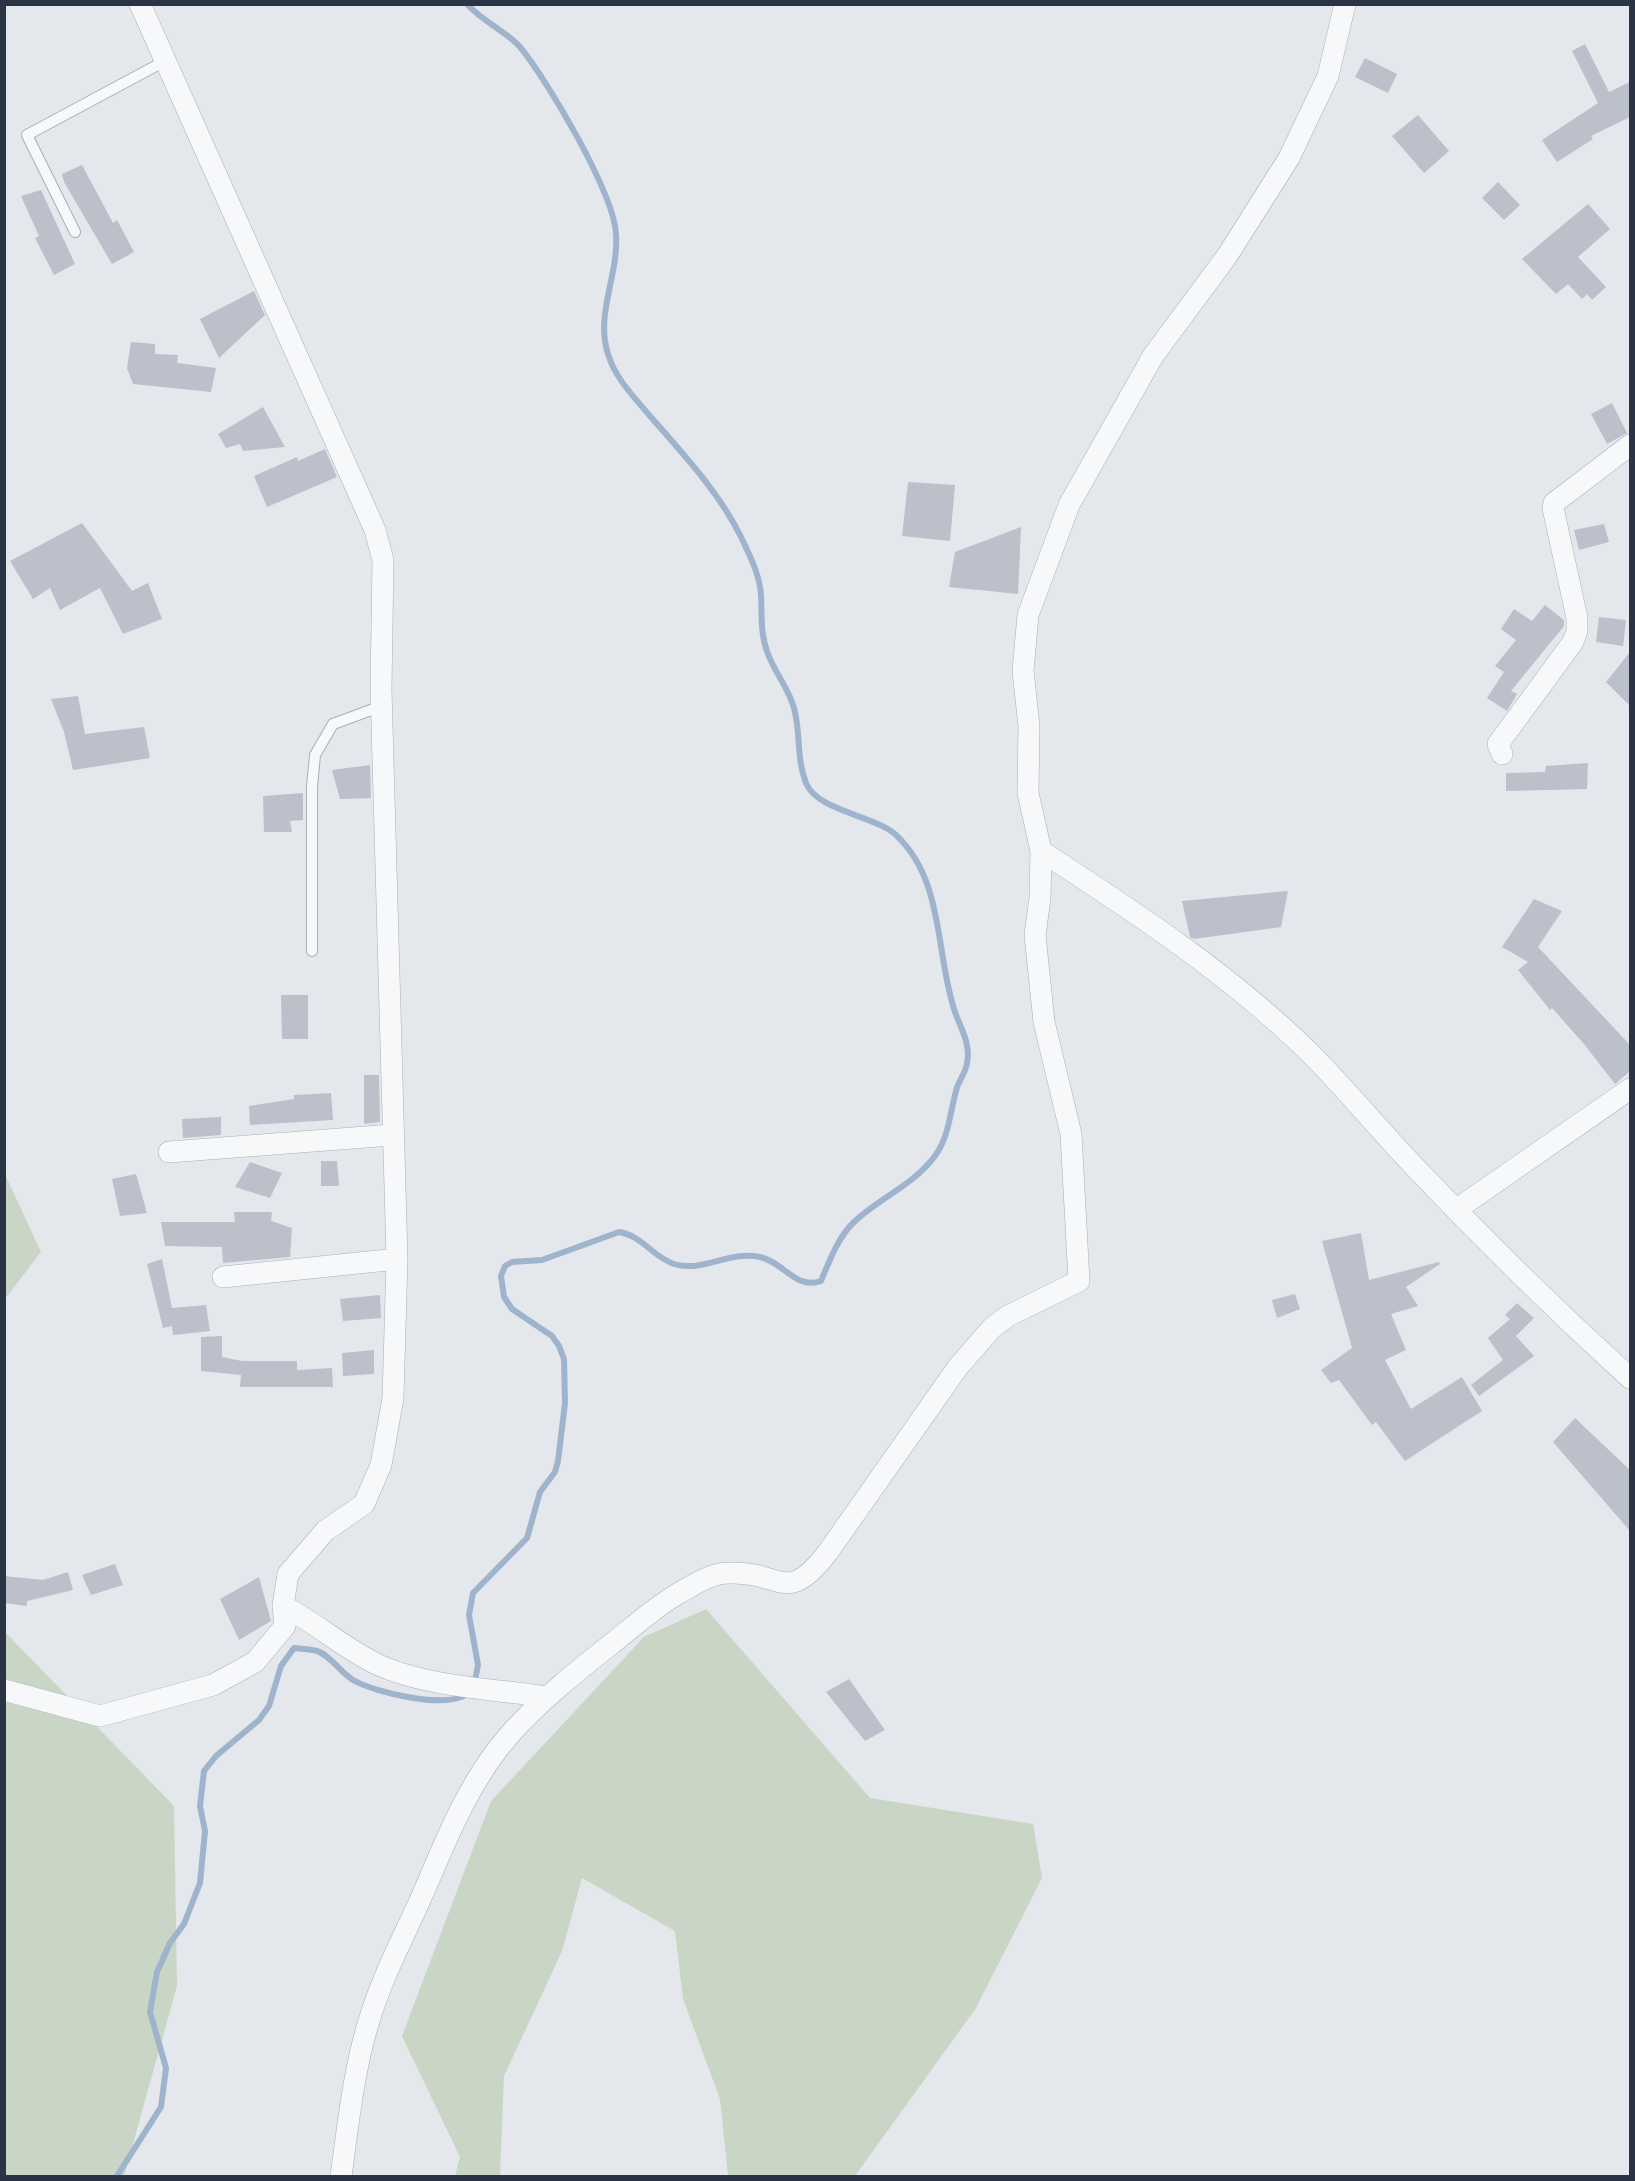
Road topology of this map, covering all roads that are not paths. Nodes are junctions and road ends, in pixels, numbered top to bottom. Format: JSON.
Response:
{"nodes":[{"id":1,"x":140,"y":4,"type":"edge"},
{"id":2,"x":1345,"y":4,"type":"edge"},
{"id":3,"x":165,"y":61,"type":"junction"},
{"id":4,"x":75,"y":232,"type":"dead end"},
{"id":5,"x":1630,"y":446,"type":"edge"},
{"id":6,"x":382,"y":706,"type":"junction"},
{"id":7,"x":1502,"y":754,"type":"dead end"},
{"id":8,"x":1041,"y":851,"type":"junction"},
{"id":9,"x":312,"y":951,"type":"dead end"},
{"id":10,"x":1630,"y":1089,"type":"edge"},
{"id":11,"x":392,"y":1135,"type":"junction"},
{"id":12,"x":169,"y":1152,"type":"dead end"},
{"id":13,"x":1457,"y":1209,"type":"junction"},
{"id":14,"x":397,"y":1259,"type":"junction"},
{"id":15,"x":223,"y":1277,"type":"dead end"},
{"id":16,"x":1630,"y":1377,"type":"edge"},
{"id":17,"x":283,"y":1606,"type":"junction"},
{"id":18,"x":4,"y":1690,"type":"edge"},
{"id":19,"x":547,"y":1697,"type":"junction"},
{"id":20,"x":341,"y":2176,"type":"edge"}],
"edges":[{"from":1,"to":3,"type":"street"},
{"from":2,"to":8,"type":"street"},
{"from":3,"to":4,"type":"lane"},
{"from":3,"to":6,"type":"street"},
{"from":5,"to":7,"type":"street"},
{"from":6,"to":9,"type":"lane"},
{"from":6,"to":11,"type":"street"},
{"from":8,"to":13,"type":"street"},
{"from":8,"to":19,"type":"street"},
{"from":10,"to":13,"type":"street"},
{"from":11,"to":12,"type":"street"},
{"from":11,"to":14,"type":"street"},
{"from":13,"to":16,"type":"street"},
{"from":14,"to":15,"type":"street"},
{"from":14,"to":17,"type":"street"},
{"from":17,"to":18,"type":"street"},
{"from":17,"to":19,"type":"street"},
{"from":19,"to":20,"type":"street"}]}
